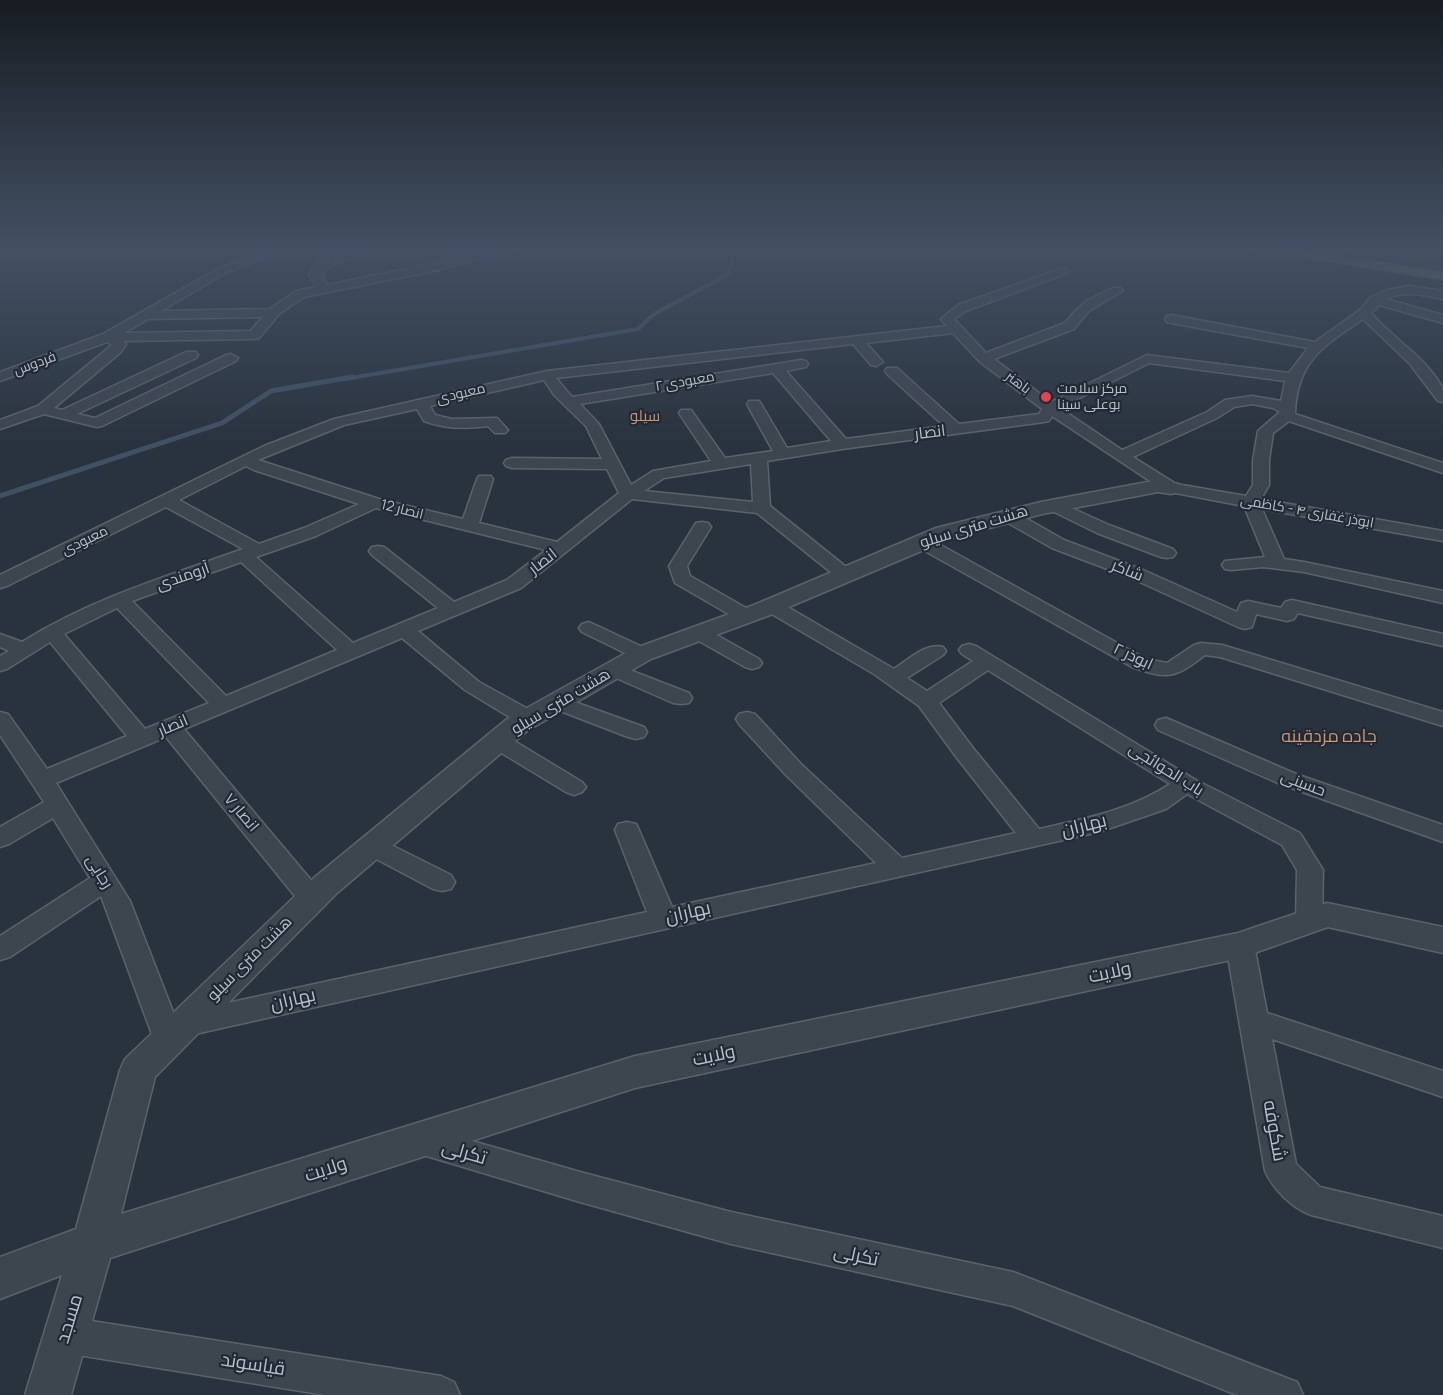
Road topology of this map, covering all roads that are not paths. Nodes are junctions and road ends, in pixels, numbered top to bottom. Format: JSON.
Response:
{"nodes":[{"id":1,"x":150,"y":312,"type":"edge"},
{"id":2,"x":959,"y":312,"type":"edge"},
{"id":3,"x":1079,"y":312,"type":"edge"},
{"id":4,"x":1418,"y":312,"type":"edge"},
{"id":5,"x":272,"y":313,"type":"joint"},
{"id":6,"x":1364,"y":313,"type":"joint"},
{"id":7,"x":145,"y":315,"type":"junction"},
{"id":8,"x":1171,"y":319,"type":"dead end"},
{"id":9,"x":1443,"y":319,"type":"edge"},
{"id":10,"x":951,"y":324,"type":"junction"},
{"id":11,"x":108,"y":337,"type":"junction"},
{"id":12,"x":856,"y":340,"type":"junction"},
{"id":13,"x":830,"y":343,"type":"junction"},
{"id":14,"x":1316,"y":346,"type":"junction"},
{"id":15,"x":191,"y":355,"type":"dead end"},
{"id":16,"x":841,"y":356,"type":"dead end"},
{"id":17,"x":231,"y":358,"type":"dead end"},
{"id":18,"x":984,"y":358,"type":"junction"},
{"id":19,"x":876,"y":362,"type":"dead end"},
{"id":20,"x":800,"y":364,"type":"dead end"},
{"id":21,"x":774,"y":367,"type":"junction"},
{"id":22,"x":892,"y":371,"type":"dead end"},
{"id":23,"x":547,"y":375,"type":"junction"},
{"id":24,"x":0,"y":377,"type":"edge"},
{"id":25,"x":1293,"y":378,"type":"junction"},
{"id":26,"x":1442,"y":396,"type":"edge"},
{"id":27,"x":569,"y":402,"type":"junction"},
{"id":28,"x":422,"y":403,"type":"junction"},
{"id":29,"x":754,"y":404,"type":"dead end"},
{"id":30,"x":1050,"y":408,"type":"junction"},
{"id":31,"x":43,"y":409,"type":"junction"},
{"id":32,"x":686,"y":413,"type":"dead end"},
{"id":33,"x":1288,"y":414,"type":"junction"},
{"id":34,"x":63,"y":415,"type":"junction"},
{"id":35,"x":0,"y":425,"type":"edge"},
{"id":36,"x":955,"y":429,"type":"junction"},
{"id":37,"x":500,"y":430,"type":"dead end"},
{"id":38,"x":842,"y":444,"type":"junction"},
{"id":39,"x":783,"y":454,"type":"junction"},
{"id":40,"x":1121,"y":456,"type":"junction"},
{"id":41,"x":759,"y":458,"type":"junction"},
{"id":42,"x":247,"y":461,"type":"junction"},
{"id":43,"x":512,"y":463,"type":"dead end"},
{"id":44,"x":612,"y":464,"type":"junction"},
{"id":45,"x":722,"y":464,"type":"junction"},
{"id":46,"x":1443,"y":468,"type":"edge"},
{"id":47,"x":485,"y":479,"type":"dead end"},
{"id":48,"x":1171,"y":488,"type":"junction"},
{"id":49,"x":628,"y":494,"type":"junction"},
{"id":50,"x":168,"y":501,"type":"junction"},
{"id":51,"x":1251,"y":502,"type":"junction"},
{"id":52,"x":374,"y":503,"type":"junction"},
{"id":53,"x":1054,"y":505,"type":"junction"},
{"id":54,"x":762,"y":508,"type":"junction"},
{"id":55,"x":1010,"y":516,"type":"junction"},
{"id":56,"x":469,"y":526,"type":"junction"},
{"id":57,"x":702,"y":528,"type":"dead end"},
{"id":58,"x":1443,"y":536,"type":"edge"},
{"id":59,"x":922,"y":542,"type":"junction"},
{"id":60,"x":560,"y":548,"type":"junction"},
{"id":61,"x":378,"y":551,"type":"dead end"},
{"id":62,"x":1167,"y":553,"type":"dead end"},
{"id":63,"x":252,"y":554,"type":"junction"},
{"id":64,"x":1277,"y":564,"type":"junction"},
{"id":65,"x":1231,"y":565,"type":"dead end"},
{"id":66,"x":844,"y":574,"type":"junction"},
{"id":67,"x":0,"y":582,"type":"edge"},
{"id":68,"x":1443,"y":597,"type":"edge"},
{"id":69,"x":119,"y":599,"type":"junction"},
{"id":70,"x":772,"y":606,"type":"junction"},
{"id":71,"x":452,"y":610,"type":"junction"},
{"id":72,"x":746,"y":616,"type":"junction"},
{"id":73,"x":589,"y":628,"type":"dead end"},
{"id":74,"x":404,"y":630,"type":"junction"},
{"id":75,"x":52,"y":632,"type":"junction"},
{"id":76,"x":699,"y":633,"type":"junction"},
{"id":77,"x":0,"y":640,"type":"edge"},
{"id":78,"x":1443,"y":640,"type":"edge"},
{"id":79,"x":24,"y":650,"type":"junction"},
{"id":80,"x":968,"y":650,"type":"dead end"},
{"id":81,"x":936,"y":651,"type":"dead end"},
{"id":82,"x":351,"y":652,"type":"junction"},
{"id":83,"x":642,"y":654,"type":"junction"},
{"id":84,"x":988,"y":661,"type":"junction"},
{"id":85,"x":752,"y":663,"type":"dead end"},
{"id":86,"x":0,"y":666,"type":"edge"},
{"id":87,"x":614,"y":670,"type":"junction"},
{"id":88,"x":894,"y":678,"type":"junction"},
{"id":89,"x":682,"y":698,"type":"dead end"},
{"id":90,"x":927,"y":701,"type":"junction"},
{"id":91,"x":558,"y":702,"type":"junction"},
{"id":92,"x":223,"y":705,"type":"junction"},
{"id":93,"x":1443,"y":718,"type":"edge"},
{"id":94,"x":529,"y":719,"type":"junction"},
{"id":95,"x":747,"y":719,"type":"dead end"},
{"id":96,"x":1166,"y":725,"type":"dead end"},
{"id":97,"x":2,"y":726,"type":"edge"},
{"id":98,"x":170,"y":727,"type":"junction"},
{"id":99,"x":636,"y":732,"type":"dead end"},
{"id":100,"x":141,"y":739,"type":"junction"},
{"id":101,"x":498,"y":741,"type":"junction"},
{"id":102,"x":42,"y":780,"type":"junction"},
{"id":103,"x":1186,"y":784,"type":"junction"},
{"id":104,"x":574,"y":787,"type":"dead end"},
{"id":105,"x":58,"y":804,"type":"junction"},
{"id":106,"x":627,"y":830,"type":"dead end"},
{"id":107,"x":1443,"y":834,"type":"edge"},
{"id":108,"x":0,"y":838,"type":"edge"},
{"id":109,"x":1033,"y":838,"type":"junction"},
{"id":110,"x":372,"y":846,"type":"junction"},
{"id":111,"x":897,"y":868,"type":"junction"},
{"id":112,"x":105,"y":882,"type":"junction"},
{"id":113,"x":442,"y":882,"type":"dead end"},
{"id":114,"x":312,"y":899,"type":"junction"},
{"id":115,"x":663,"y":918,"type":"junction"},
{"id":116,"x":1309,"y":922,"type":"junction"},
{"id":117,"x":1443,"y":940,"type":"edge"},
{"id":118,"x":1240,"y":945,"type":"junction"},
{"id":119,"x":0,"y":950,"type":"edge"},
{"id":120,"x":1254,"y":1022,"type":"junction"},
{"id":121,"x":176,"y":1032,"type":"junction"},
{"id":122,"x":1443,"y":1084,"type":"edge"},
{"id":123,"x":419,"y":1140,"type":"junction"},
{"id":124,"x":1443,"y":1232,"type":"edge"},
{"id":125,"x":93,"y":1243,"type":"junction"},
{"id":126,"x":0,"y":1278,"type":"edge"},
{"id":127,"x":66,"y":1335,"type":"junction"},
{"id":128,"x":48,"y":1395,"type":"edge"},
{"id":129,"x":441,"y":1395,"type":"edge"},
{"id":130,"x":1284,"y":1395,"type":"edge"}],
"edges":[{"from":1,"to":7,"type":"street","name":"فردوس"},
{"from":2,"to":10,"type":"street"},
{"from":3,"to":18,"type":"street"},
{"from":4,"to":9,"type":"street"},
{"from":5,"to":7,"type":"street"},
{"from":5,"to":11,"type":"street"},
{"from":6,"to":14,"type":"street"},
{"from":6,"to":26,"type":"street"},
{"from":7,"to":11,"type":"street","name":"فردوس"},
{"from":8,"to":14,"type":"street"},
{"from":10,"to":12,"type":"street","name":"معبودی"},
{"from":10,"to":18,"type":"street","name":"باهنر"},
{"from":11,"to":24,"type":"street","name":"فردوس"},
{"from":11,"to":31,"type":"street"},
{"from":12,"to":13,"type":"street","name":"معبودی"},
{"from":12,"to":19,"type":"street"},
{"from":13,"to":16,"type":"street"},
{"from":13,"to":23,"type":"street","name":"معبودی"},
{"from":14,"to":25,"type":"street"},
{"from":15,"to":34,"type":"street"},
{"from":17,"to":34,"type":"street"},
{"from":18,"to":30,"type":"street","name":"باهنر"},
{"from":20,"to":21,"type":"street","name":"معبودی ۲"},
{"from":21,"to":27,"type":"street","name":"معبودی ۲"},
{"from":21,"to":38,"type":"street"},
{"from":22,"to":36,"type":"street"},
{"from":23,"to":27,"type":"street"},
{"from":23,"to":28,"type":"street","name":"معبودی"},
{"from":25,"to":30,"type":"street"},
{"from":25,"to":33,"type":"street"},
{"from":27,"to":44,"type":"street"},
{"from":28,"to":37,"type":"street"},
{"from":28,"to":42,"type":"street","name":"معبودی"},
{"from":29,"to":39,"type":"street"},
{"from":30,"to":36,"type":"street","name":"انصار"},
{"from":30,"to":40,"type":"street","name":"باهنر"},
{"from":31,"to":34,"type":"street"},
{"from":31,"to":35,"type":"street"},
{"from":32,"to":45,"type":"street"},
{"from":33,"to":40,"type":"street"},
{"from":33,"to":46,"type":"street"},
{"from":33,"to":51,"type":"street"},
{"from":36,"to":38,"type":"street","name":"انصار"},
{"from":38,"to":39,"type":"street","name":"انصار"},
{"from":39,"to":41,"type":"street","name":"انصار"},
{"from":40,"to":48,"type":"street","name":"باهنر"},
{"from":41,"to":45,"type":"street","name":"انصار"},
{"from":41,"to":54,"type":"street"},
{"from":42,"to":50,"type":"street","name":"معبودی"},
{"from":42,"to":52,"type":"street","name":"انصار 12"},
{"from":43,"to":44,"type":"street"},
{"from":44,"to":49,"type":"street"},
{"from":45,"to":49,"type":"street","name":"انصار"},
{"from":47,"to":56,"type":"street"},
{"from":48,"to":51,"type":"street","name":"ابوذر غفاری ۴ - کاظمی"},
{"from":48,"to":53,"type":"street","name":"هشت متری سیلو"},
{"from":49,"to":54,"type":"street"},
{"from":49,"to":60,"type":"street","name":"انصار"},
{"from":50,"to":63,"type":"street"},
{"from":50,"to":67,"type":"street","name":"معبودی"},
{"from":51,"to":58,"type":"street","name":"ابوذر غفاری ۴ - کاظمی"},
{"from":51,"to":64,"type":"street"},
{"from":52,"to":56,"type":"street","name":"انصار 12"},
{"from":52,"to":63,"type":"street","name":"آرومندی"},
{"from":53,"to":55,"type":"street","name":"هشت متری سیلو"},
{"from":53,"to":62,"type":"street"},
{"from":54,"to":66,"type":"street"},
{"from":55,"to":59,"type":"street","name":"هشت متری سیلو"},
{"from":55,"to":78,"type":"street","name":"شاکر"},
{"from":56,"to":60,"type":"street","name":"انصار 12"},
{"from":57,"to":72,"type":"street"},
{"from":59,"to":66,"type":"street","name":"هشت متری سیلو"},
{"from":59,"to":93,"type":"street","name":"ابوذر ۲"},
{"from":60,"to":71,"type":"street","name":"انصار"},
{"from":61,"to":71,"type":"street"},
{"from":63,"to":69,"type":"street","name":"آرومندی"},
{"from":63,"to":82,"type":"street"},
{"from":64,"to":65,"type":"street"},
{"from":64,"to":68,"type":"street"},
{"from":66,"to":70,"type":"street","name":"هشت متری سیلو"},
{"from":69,"to":75,"type":"street","name":"آرومندی"},
{"from":69,"to":92,"type":"street"},
{"from":70,"to":72,"type":"street","name":"هشت متری سیلو"},
{"from":70,"to":88,"type":"street"},
{"from":71,"to":74,"type":"street","name":"انصار"},
{"from":72,"to":76,"type":"street","name":"هشت متری سیلو"},
{"from":73,"to":83,"type":"street"},
{"from":74,"to":82,"type":"street","name":"انصار"},
{"from":74,"to":94,"type":"street"},
{"from":75,"to":79,"type":"street","name":"آرومندی"},
{"from":75,"to":100,"type":"street"},
{"from":76,"to":83,"type":"street","name":"هشت متری سیلو"},
{"from":76,"to":85,"type":"street"},
{"from":77,"to":79,"type":"street"},
{"from":79,"to":86,"type":"street","name":"آرومندی"},
{"from":80,"to":84,"type":"street","name":"باب الحوائجی"},
{"from":81,"to":88,"type":"street"},
{"from":82,"to":92,"type":"street","name":"انصار"},
{"from":83,"to":87,"type":"street","name":"هشت متری سیلو"},
{"from":84,"to":90,"type":"street"},
{"from":84,"to":103,"type":"street","name":"باب الحوائجی"},
{"from":87,"to":89,"type":"street"},
{"from":87,"to":91,"type":"street","name":"هشت متری سیلو"},
{"from":88,"to":90,"type":"street"},
{"from":90,"to":109,"type":"street"},
{"from":91,"to":94,"type":"street","name":"هشت متری سیلو"},
{"from":91,"to":99,"type":"street"},
{"from":92,"to":98,"type":"street","name":"انصار"},
{"from":94,"to":101,"type":"street","name":"هشت متری سیلو"},
{"from":95,"to":111,"type":"street"},
{"from":96,"to":107,"type":"street","name":"حسینی"},
{"from":97,"to":102,"type":"street","name":"رجایی"},
{"from":98,"to":100,"type":"street","name":"انصار"},
{"from":98,"to":114,"type":"street","name":"انصار ۷"},
{"from":100,"to":102,"type":"street","name":"انصار"},
{"from":101,"to":104,"type":"street"},
{"from":101,"to":110,"type":"street","name":"هشت متری سیلو"},
{"from":102,"to":105,"type":"street","name":"رجایی"},
{"from":103,"to":109,"type":"street","name":"بهاران"},
{"from":103,"to":116,"type":"street","name":"باب الحوائجی"},
{"from":105,"to":108,"type":"street"},
{"from":105,"to":112,"type":"street","name":"رجایی"},
{"from":106,"to":115,"type":"street"},
{"from":109,"to":111,"type":"street","name":"بهاران"},
{"from":110,"to":113,"type":"street"},
{"from":110,"to":114,"type":"street","name":"هشت متری سیلو"},
{"from":111,"to":115,"type":"street","name":"بهاران"},
{"from":112,"to":119,"type":"street"},
{"from":112,"to":121,"type":"street","name":"رجایی"},
{"from":114,"to":121,"type":"street","name":"هشت متری سیلو"},
{"from":115,"to":121,"type":"street","name":"بهاران"},
{"from":116,"to":117,"type":"street","name":"ولایت"},
{"from":116,"to":118,"type":"street","name":"ولایت"},
{"from":118,"to":120,"type":"street","name":"شکوفه"},
{"from":118,"to":123,"type":"street","name":"ولایت"},
{"from":120,"to":122,"type":"street"},
{"from":120,"to":124,"type":"street","name":"شکوفه"},
{"from":121,"to":125,"type":"street","name":"هشت متری سیلو"},
{"from":123,"to":125,"type":"street","name":"ولایت"},
{"from":123,"to":130,"type":"street","name":"تکرلی"},
{"from":125,"to":126,"type":"street","name":"ولایت"},
{"from":125,"to":127,"type":"street","name":"مسجد"},
{"from":127,"to":128,"type":"street","name":"مسجد"},
{"from":127,"to":129,"type":"street","name":"قیاسوند"}]}
